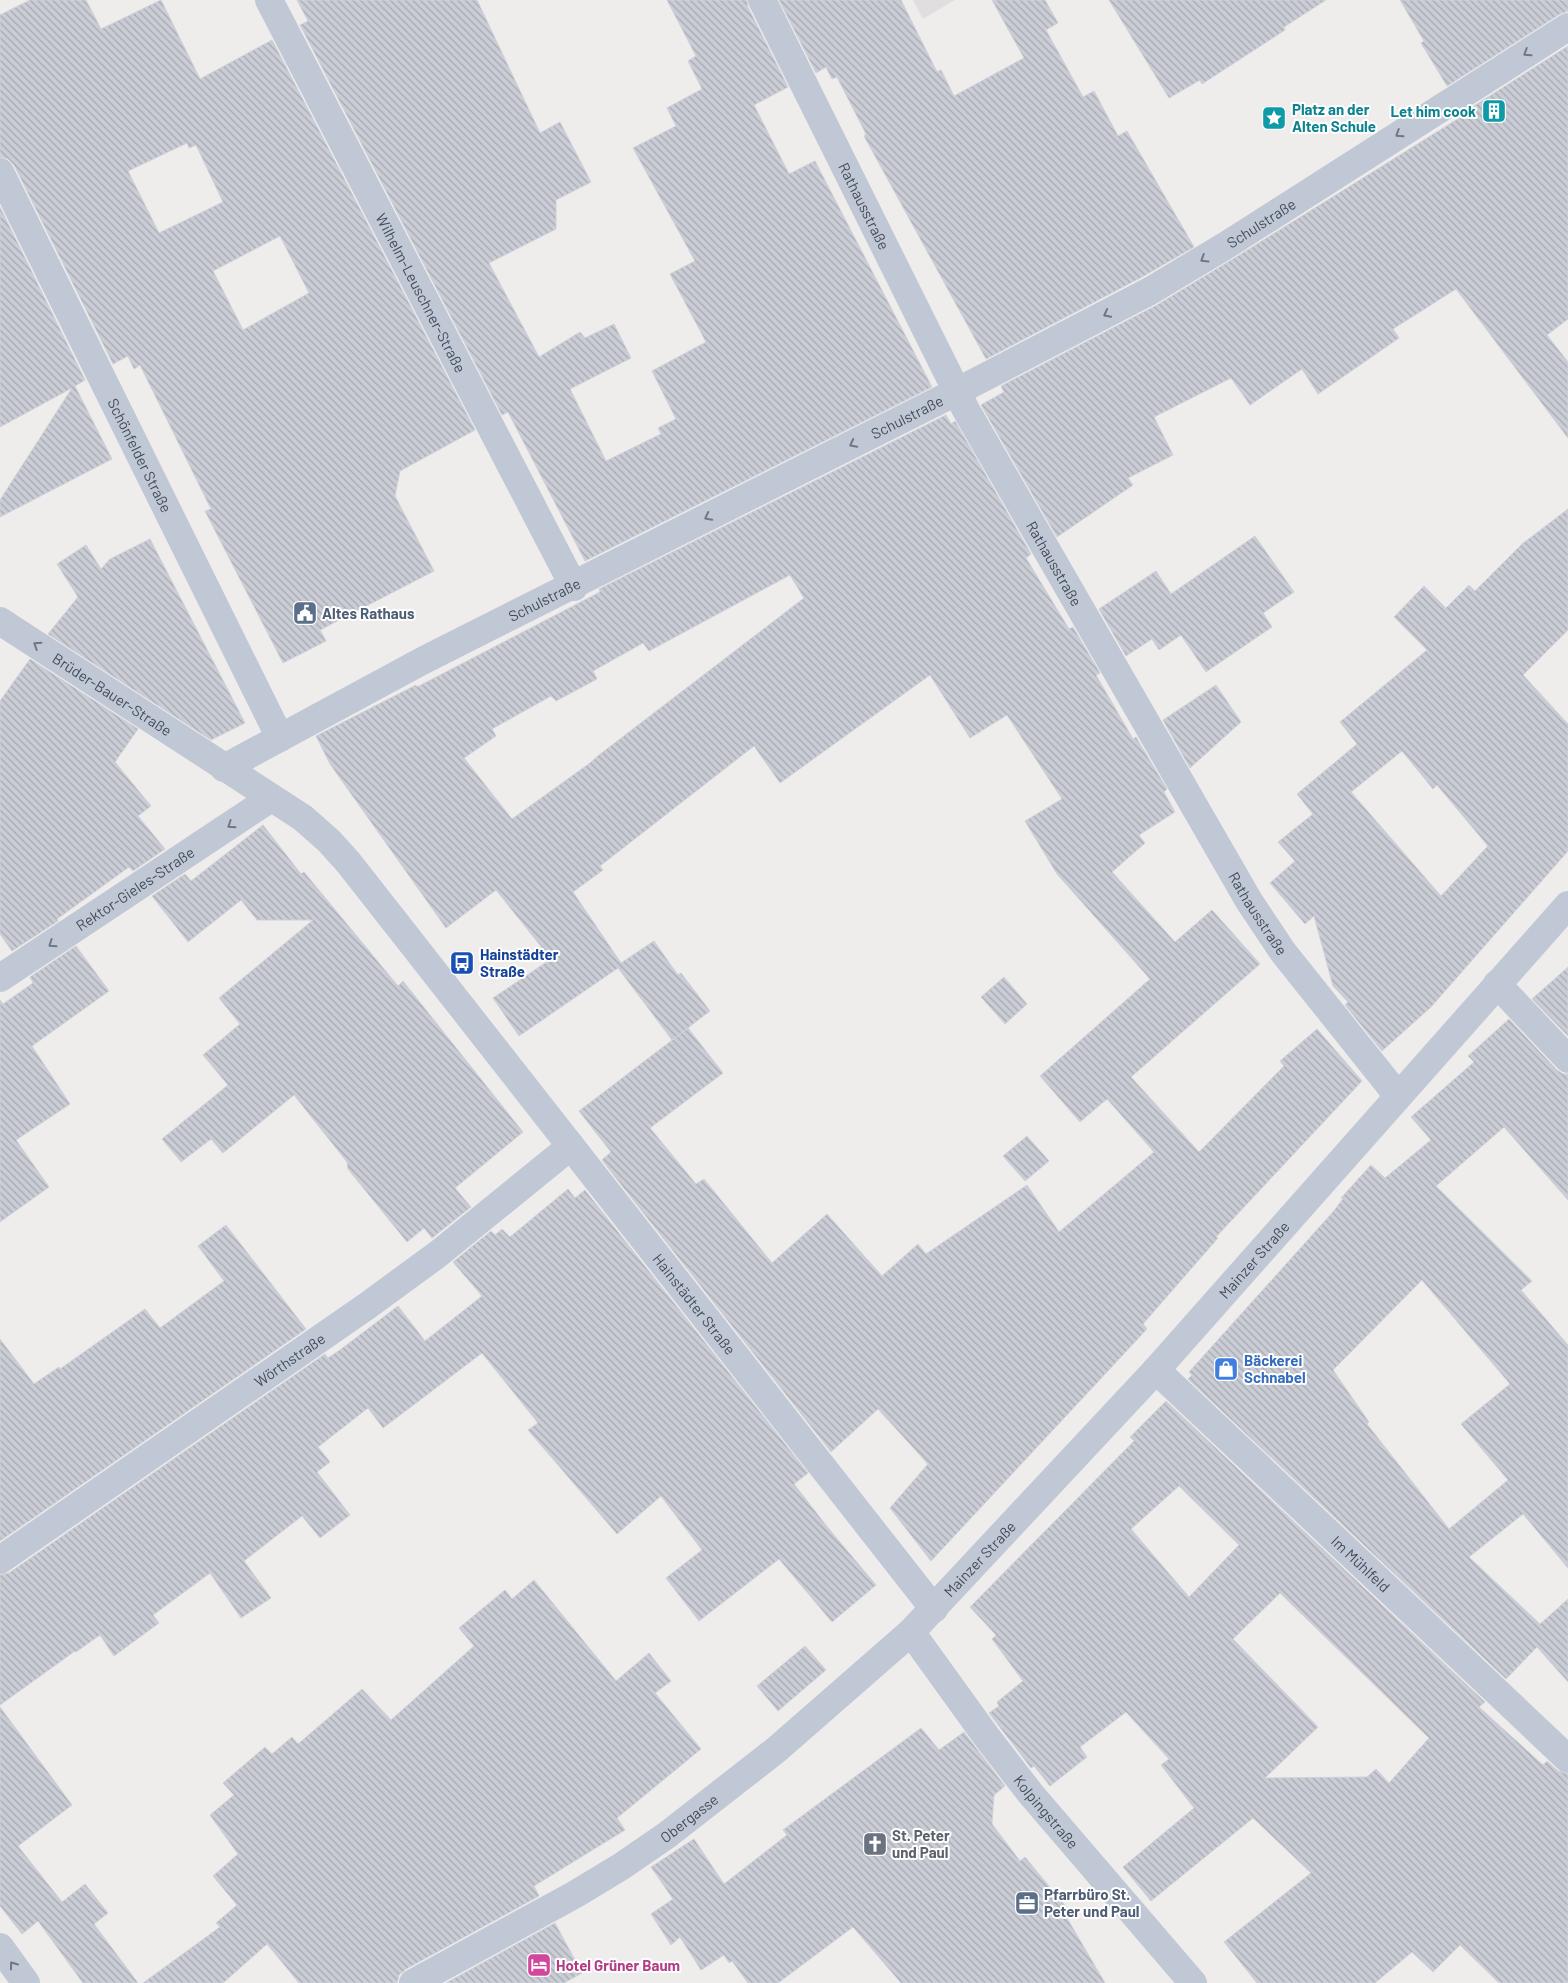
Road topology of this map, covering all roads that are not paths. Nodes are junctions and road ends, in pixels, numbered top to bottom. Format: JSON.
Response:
{"nodes":[{"id":1,"x":269,"y":0,"type":"edge"},
{"id":2,"x":762,"y":0,"type":"edge"},
{"id":3,"x":1568,"y":27,"type":"edge"},
{"id":4,"x":0,"y":172,"type":"edge"},
{"id":5,"x":958,"y":391,"type":"junction"},
{"id":6,"x":574,"y":586,"type":"junction"},
{"id":7,"x":0,"y":621,"type":"edge"},
{"id":8,"x":280,"y":738,"type":"junction"},
{"id":9,"x":224,"y":768,"type":"junction"},
{"id":10,"x":271,"y":798,"type":"junction"},
{"id":11,"x":1568,"y":905,"type":"edge"},
{"id":12,"x":0,"y":978,"type":"edge"},
{"id":13,"x":1497,"y":984,"type":"junction"},
{"id":14,"x":1568,"y":1058,"type":"edge"},
{"id":15,"x":1398,"y":1096,"type":"junction"},
{"id":16,"x":571,"y":1146,"type":"junction"},
{"id":17,"x":1156,"y":1370,"type":"junction"},
{"id":18,"x":0,"y":1560,"type":"edge"},
{"id":19,"x":934,"y":1609,"type":"junction"},
{"id":20,"x":911,"y":1632,"type":"junction"},
{"id":21,"x":1568,"y":1759,"type":"edge"},
{"id":22,"x":0,"y":1947,"type":"edge"},
{"id":23,"x":26,"y":1983,"type":"edge"},
{"id":24,"x":413,"y":1983,"type":"edge"},
{"id":25,"x":1193,"y":1983,"type":"edge"}],
"edges":[{"from":1,"to":6,"type":"street","name":"Wilhelm-Leuschner-Straße"},
{"from":2,"to":5,"type":"street","name":"Rathausstraße"},
{"from":3,"to":5,"type":"street","name":"Schulstraße","one_way":true},
{"from":4,"to":8,"type":"street","name":"Schönfelder Straße"},
{"from":5,"to":6,"type":"street","name":"Schulstraße","one_way":true},
{"from":5,"to":15,"type":"street","name":"Rathausstraße"},
{"from":6,"to":8,"type":"street","name":"Schulstraße"},
{"from":9,"to":7,"type":"street","name":"Brüder-Bauer-Straße","one_way":true},
{"from":8,"to":9,"type":"street","name":"Schulstraße"},
{"from":9,"to":10,"type":"street","name":"Hainstädter Straße"},
{"from":10,"to":12,"type":"street","name":"Rektor-Gieles-Straße","one_way":true},
{"from":10,"to":16,"type":"street","name":"Hainstädter Straße"},
{"from":11,"to":13,"type":"street","name":"Mainzer Straße"},
{"from":13,"to":14,"type":"street"},
{"from":13,"to":15,"type":"street","name":"Mainzer Straße"},
{"from":15,"to":17,"type":"street","name":"Mainzer Straße"},
{"from":16,"to":18,"type":"street","name":"Wörthstraße"},
{"from":16,"to":19,"type":"street","name":"Hainstädter Straße"},
{"from":17,"to":19,"type":"street","name":"Mainzer Straße"},
{"from":17,"to":21,"type":"street","name":"Im Mühlfeld"},
{"from":19,"to":20,"type":"street","name":"Obergasse"},
{"from":20,"to":24,"type":"street","name":"Obergasse"},
{"from":20,"to":25,"type":"street","name":"Kolpingstraße"},
{"from":23,"to":22,"type":"street","one_way":true}]}
